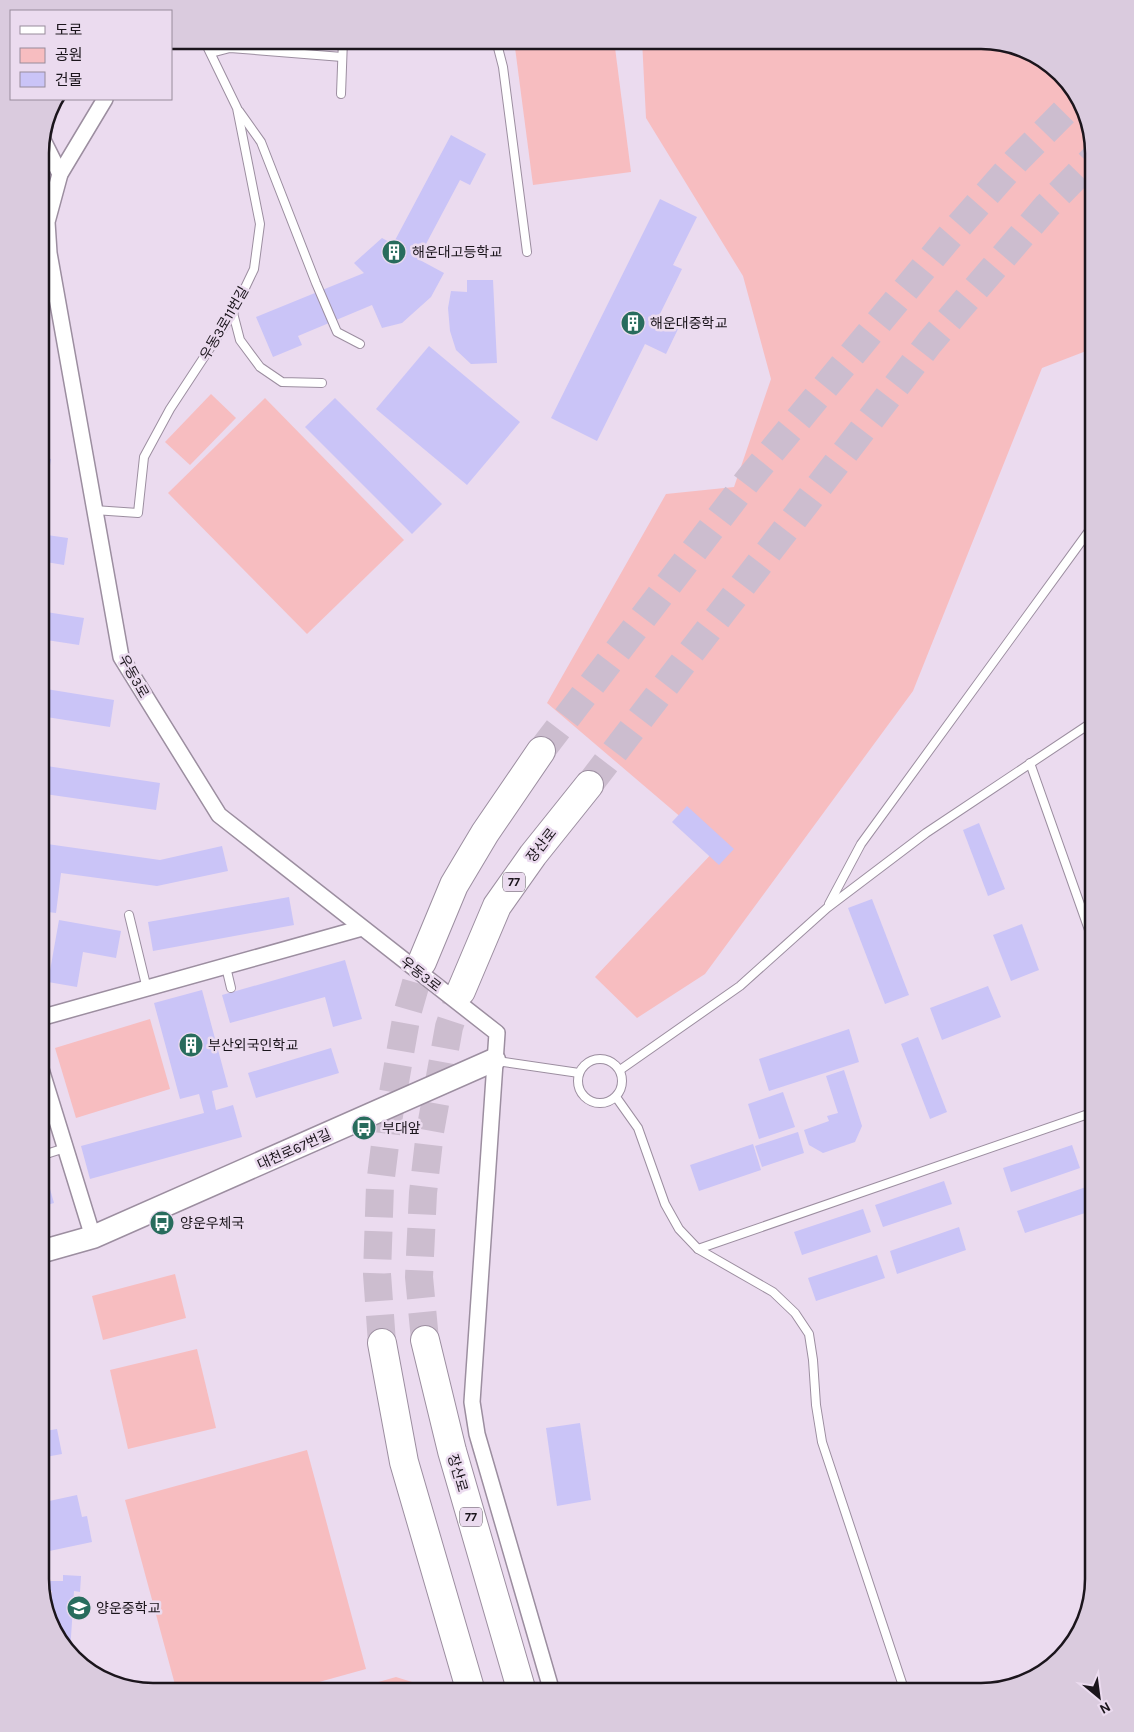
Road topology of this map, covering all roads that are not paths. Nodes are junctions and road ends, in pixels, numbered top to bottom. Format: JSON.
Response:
{"nodes":[{"id":1,"x":208,"y":49,"type":"edge"},
{"id":2,"x":226,"y":49,"type":"edge"},
{"id":3,"x":242,"y":49,"type":"edge"},
{"id":4,"x":342,"y":49,"type":"edge"},
{"id":5,"x":498,"y":49,"type":"edge"},
{"id":6,"x":210,"y":53,"type":"junction"},
{"id":7,"x":342,"y":57,"type":"junction"},
{"id":8,"x":340,"y":94,"type":"dead end"},
{"id":9,"x":104,"y":100,"type":"edge"},
{"id":10,"x":237,"y":108,"type":"junction"},
{"id":11,"x":49,"y":151,"type":"edge"},
{"id":12,"x":60,"y":174,"type":"junction"},
{"id":13,"x":49,"y":218,"type":"edge"},
{"id":14,"x":527,"y":252,"type":"dead end"},
{"id":15,"x":49,"y":279,"type":"edge"},
{"id":16,"x":233,"y":313,"type":"junction"},
{"id":17,"x":360,"y":344,"type":"dead end"},
{"id":18,"x":322,"y":383,"type":"dead end"},
{"id":19,"x":94,"y":510,"type":"junction"},
{"id":20,"x":1085,"y":536,"type":"edge"},
{"id":21,"x":1085,"y":727,"type":"edge"},
{"id":22,"x":541,"y":750,"type":"tunnel mouth"},
{"id":23,"x":1030,"y":763,"type":"junction"},
{"id":24,"x":589,"y":784,"type":"tunnel mouth"},
{"id":25,"x":827,"y":908,"type":"junction"},
{"id":26,"x":129,"y":915,"type":"dead end"},
{"id":27,"x":1085,"y":919,"type":"edge"},
{"id":28,"x":362,"y":928,"type":"junction"},
{"id":29,"x":422,"y":962,"type":"tunnel mouth"},
{"id":30,"x":226,"y":966,"type":"junction"},
{"id":31,"x":231,"y":988,"type":"dead end"},
{"id":32,"x":147,"y":989,"type":"junction"},
{"id":33,"x":461,"y":991,"type":"tunnel mouth"},
{"id":34,"x":49,"y":1016,"type":"edge"},
{"id":35,"x":494,"y":1060,"type":"junction"},
{"id":36,"x":620,"y":1070,"type":"junction"},
{"id":37,"x":579,"y":1073,"type":"junction"},
{"id":38,"x":49,"y":1094,"type":"edge"},
{"id":39,"x":616,"y":1097,"type":"junction"},
{"id":40,"x":1085,"y":1115,"type":"edge"},
{"id":41,"x":66,"y":1148,"type":"junction"},
{"id":42,"x":49,"y":1153,"type":"edge"},
{"id":43,"x":93,"y":1237,"type":"junction"},
{"id":44,"x":49,"y":1249,"type":"edge"},
{"id":45,"x":698,"y":1249,"type":"junction"},
{"id":46,"x":425,"y":1340,"type":"tunnel mouth"},
{"id":47,"x":382,"y":1343,"type":"tunnel mouth"},
{"id":48,"x":468,"y":1683,"type":"edge"},
{"id":49,"x":519,"y":1683,"type":"edge"},
{"id":50,"x":549,"y":1683,"type":"edge"},
{"id":51,"x":902,"y":1683,"type":"edge"}],
"edges":[{"from":1,"to":6,"type":"lane","name":"우동3로11번길"},
{"from":2,"to":6,"type":"lane"},
{"from":3,"to":7,"type":"lane"},
{"from":4,"to":7,"type":"lane"},
{"from":5,"to":14,"type":"lane"},
{"from":6,"to":10,"type":"lane","name":"우동3로11번길"},
{"from":7,"to":8,"type":"lane"},
{"from":9,"to":12,"type":"street"},
{"from":10,"to":16,"type":"lane","name":"우동3로11번길"},
{"from":10,"to":17,"type":"lane"},
{"from":11,"to":12,"type":"street"},
{"from":12,"to":13,"type":"street","name":"우동3로"},
{"from":15,"to":19,"type":"street","name":"우동3로"},
{"from":16,"to":18,"type":"lane"},
{"from":16,"to":19,"type":"lane","name":"우동3로11번길"},
{"from":19,"to":28,"type":"street","name":"우동3로"},
{"from":20,"to":25,"type":"lane"},
{"from":21,"to":23,"type":"lane"},
{"from":22,"to":29,"type":"highway"},
{"from":23,"to":25,"type":"lane"},
{"from":23,"to":27,"type":"lane"},
{"from":24,"to":33,"type":"highway","name":"장산로","number":"77"},
{"from":25,"to":36,"type":"lane"},
{"from":26,"to":32,"type":"lane"},
{"from":28,"to":30,"type":"street"},
{"from":28,"to":35,"type":"street","name":"우동3로"},
{"from":30,"to":31,"type":"lane"},
{"from":30,"to":32,"type":"street"},
{"from":32,"to":34,"type":"street"},
{"from":35,"to":37,"type":"lane"},
{"from":35,"to":43,"type":"street","name":"대천로67번길"},
{"from":35,"to":50,"type":"street"},
{"from":36,"to":37,"type":"lane"},
{"from":36,"to":39,"type":"lane"},
{"from":37,"to":39,"type":"lane"},
{"from":38,"to":41,"type":"street"},
{"from":39,"to":45,"type":"lane"},
{"from":40,"to":45,"type":"lane"},
{"from":41,"to":42,"type":"lane"},
{"from":41,"to":43,"type":"street"},
{"from":43,"to":44,"type":"street","name":"대천로67번길"},
{"from":45,"to":51,"type":"lane"},
{"from":46,"to":49,"type":"highway","name":"장산로","number":"77"},
{"from":47,"to":48,"type":"highway"}]}
